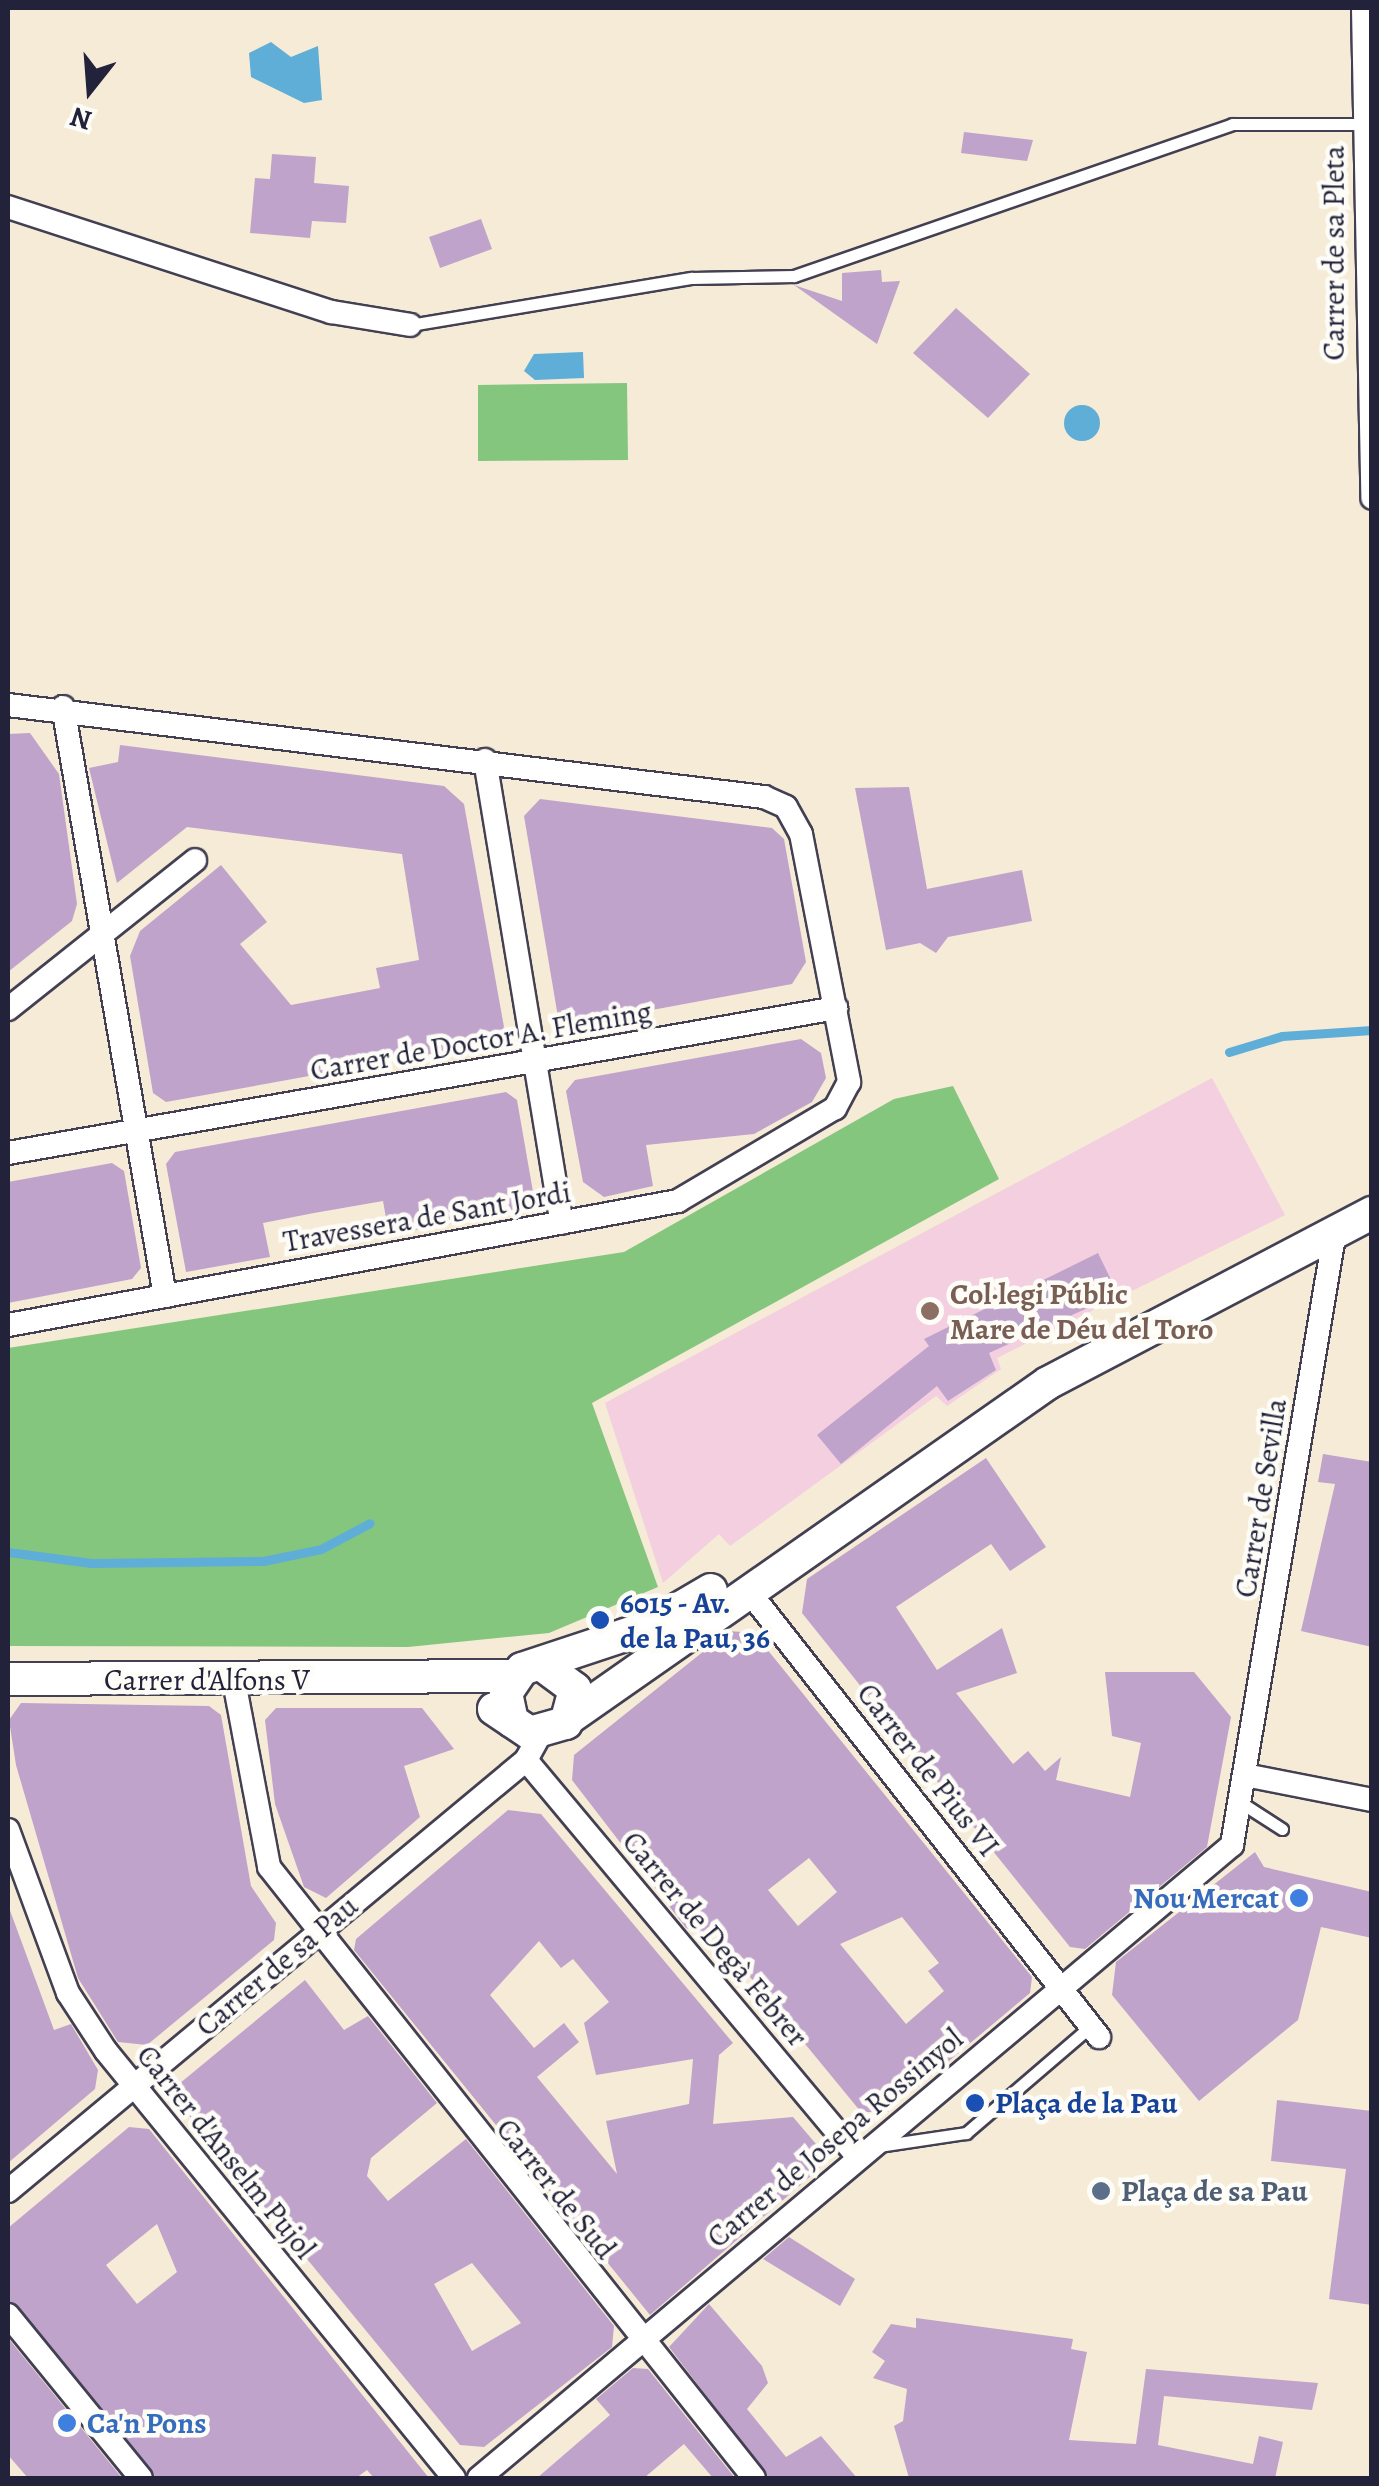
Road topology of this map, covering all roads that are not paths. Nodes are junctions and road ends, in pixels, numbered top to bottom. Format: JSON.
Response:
{"nodes":[{"id":1,"x":1363,"y":8,"type":"edge"},
{"id":2,"x":1364,"y":124,"type":"junction"},
{"id":3,"x":8,"y":207,"type":"edge"},
{"id":4,"x":1368,"y":239,"type":"edge"},
{"id":5,"x":410,"y":325,"type":"joint"},
{"id":6,"x":1368,"y":498,"type":"edge"},
{"id":7,"x":8,"y":705,"type":"edge"},
{"id":8,"x":64,"y":707,"type":"junction"},
{"id":9,"x":485,"y":760,"type":"junction"},
{"id":10,"x":195,"y":860,"type":"dead end"},
{"id":11,"x":100,"y":936,"type":"junction"},
{"id":12,"x":12,"y":998,"type":"edge"},
{"id":13,"x":836,"y":1008,"type":"junction"},
{"id":14,"x":535,"y":1061,"type":"junction"},
{"id":15,"x":138,"y":1133,"type":"junction"},
{"id":16,"x":8,"y":1154,"type":"edge"},
{"id":17,"x":1372,"y":1213,"type":"edge"},
{"id":18,"x":562,"y":1223,"type":"junction"},
{"id":19,"x":1335,"y":1231,"type":"junction"},
{"id":20,"x":165,"y":1296,"type":"junction"},
{"id":21,"x":8,"y":1325,"type":"edge"},
{"id":22,"x":938,"y":1455,"type":"junction"},
{"id":23,"x":747,"y":1589,"type":"junction"},
{"id":24,"x":528,"y":1670,"type":"junction"},
{"id":25,"x":8,"y":1679,"type":"edge"},
{"id":26,"x":234,"y":1681,"type":"junction"},
{"id":27,"x":407,"y":1682,"type":"junction"},
{"id":28,"x":572,"y":1716,"type":"junction"},
{"id":29,"x":526,"y":1739,"type":"junction"},
{"id":30,"x":1245,"y":1775,"type":"junction"},
{"id":31,"x":1372,"y":1800,"type":"edge"},
{"id":32,"x":1240,"y":1802,"type":"junction"},
{"id":33,"x":1282,"y":1829,"type":"dead end"},
{"id":34,"x":8,"y":1830,"type":"edge"},
{"id":35,"x":1232,"y":1845,"type":"joint"},
{"id":36,"x":314,"y":1935,"type":"junction"},
{"id":37,"x":1061,"y":1989,"type":"junction"},
{"id":38,"x":1095,"y":2031,"type":"joint"},
{"id":39,"x":132,"y":2085,"type":"junction"},
{"id":40,"x":864,"y":2152,"type":"junction"},
{"id":41,"x":8,"y":2192,"type":"edge"},
{"id":42,"x":8,"y":2314,"type":"edge"},
{"id":43,"x":640,"y":2341,"type":"junction"},
{"id":44,"x":141,"y":2478,"type":"edge"},
{"id":45,"x":454,"y":2478,"type":"edge"},
{"id":46,"x":480,"y":2478,"type":"edge"},
{"id":47,"x":754,"y":2478,"type":"edge"}],
"edges":[{"from":1,"to":2,"type":"street","name":"Carrer de sa Pleta"},
{"from":2,"to":4,"type":"street","name":"Carrer de sa Pleta"},
{"from":2,"to":5,"type":"lane"},
{"from":3,"to":5,"type":"street"},
{"from":4,"to":6,"type":"street","name":"Carrer de sa Pleta"},
{"from":7,"to":8,"type":"street"},
{"from":8,"to":9,"type":"street"},
{"from":8,"to":11,"type":"street"},
{"from":9,"to":13,"type":"street"},
{"from":9,"to":14,"type":"street"},
{"from":10,"to":11,"type":"street"},
{"from":11,"to":12,"type":"street"},
{"from":11,"to":15,"type":"street"},
{"from":13,"to":14,"type":"street","name":"Carrer de Doctor A. Fleming"},
{"from":13,"to":18,"type":"street","name":"Travessera de Sant Jordi"},
{"from":14,"to":15,"type":"street","name":"Carrer de Doctor A. Fleming"},
{"from":14,"to":18,"type":"street"},
{"from":15,"to":16,"type":"street","name":"Carrer de Doctor A. Fleming"},
{"from":15,"to":20,"type":"street"},
{"from":17,"to":19,"type":"street"},
{"from":18,"to":20,"type":"street","name":"Travessera de Sant Jordi"},
{"from":19,"to":22,"type":"street"},
{"from":19,"to":30,"type":"street","name":"Carrer de Sevilla"},
{"from":20,"to":21,"type":"street","name":"Travessera de Sant Jordi"},
{"from":22,"to":23,"type":"street"},
{"from":22,"to":24,"type":"street"},
{"from":23,"to":28,"type":"street"},
{"from":23,"to":37,"type":"street","name":"Carrer de Pius VI"},
{"from":24,"to":27,"type":"street","name":"Carrer d'Alfons V"},
{"from":24,"to":28,"type":"street"},
{"from":24,"to":29,"type":"street"},
{"from":25,"to":26,"type":"street","name":"Carrer d'Alfons V"},
{"from":26,"to":27,"type":"street","name":"Carrer d'Alfons V"},
{"from":26,"to":36,"type":"street","name":"Carrer de Sud"},
{"from":27,"to":29,"type":"street","name":"Carrer d'Alfons V"},
{"from":28,"to":29,"type":"street"},
{"from":29,"to":36,"type":"street","name":"Carrer de sa Pau"},
{"from":29,"to":40,"type":"street","name":"Carrer de Degà Febrer"},
{"from":30,"to":31,"type":"street"},
{"from":30,"to":32,"type":"street","name":"Carrer de Sevilla"},
{"from":32,"to":33,"type":"lane"},
{"from":32,"to":35,"type":"street","name":"Carrer de Sevilla"},
{"from":34,"to":39,"type":"street","name":"Carrer d'Anselm Pujol"},
{"from":35,"to":37,"type":"street","name":"Carrer de Josepa Rossinyol"},
{"from":36,"to":39,"type":"street","name":"Carrer de sa Pau"},
{"from":36,"to":43,"type":"street","name":"Carrer de Sud"},
{"from":37,"to":38,"type":"street"},
{"from":37,"to":40,"type":"street","name":"Carrer de Josepa Rossinyol"},
{"from":38,"to":40,"type":"lane"},
{"from":39,"to":41,"type":"street","name":"Carrer de sa Pau"},
{"from":39,"to":45,"type":"street","name":"Carrer d'Anselm Pujol"},
{"from":40,"to":43,"type":"street","name":"Carrer de Josepa Rossinyol"},
{"from":42,"to":44,"type":"street"},
{"from":43,"to":46,"type":"street","name":"Carrer de Josepa Rossinyol"},
{"from":43,"to":47,"type":"street","name":"Carrer de Sud"}]}
